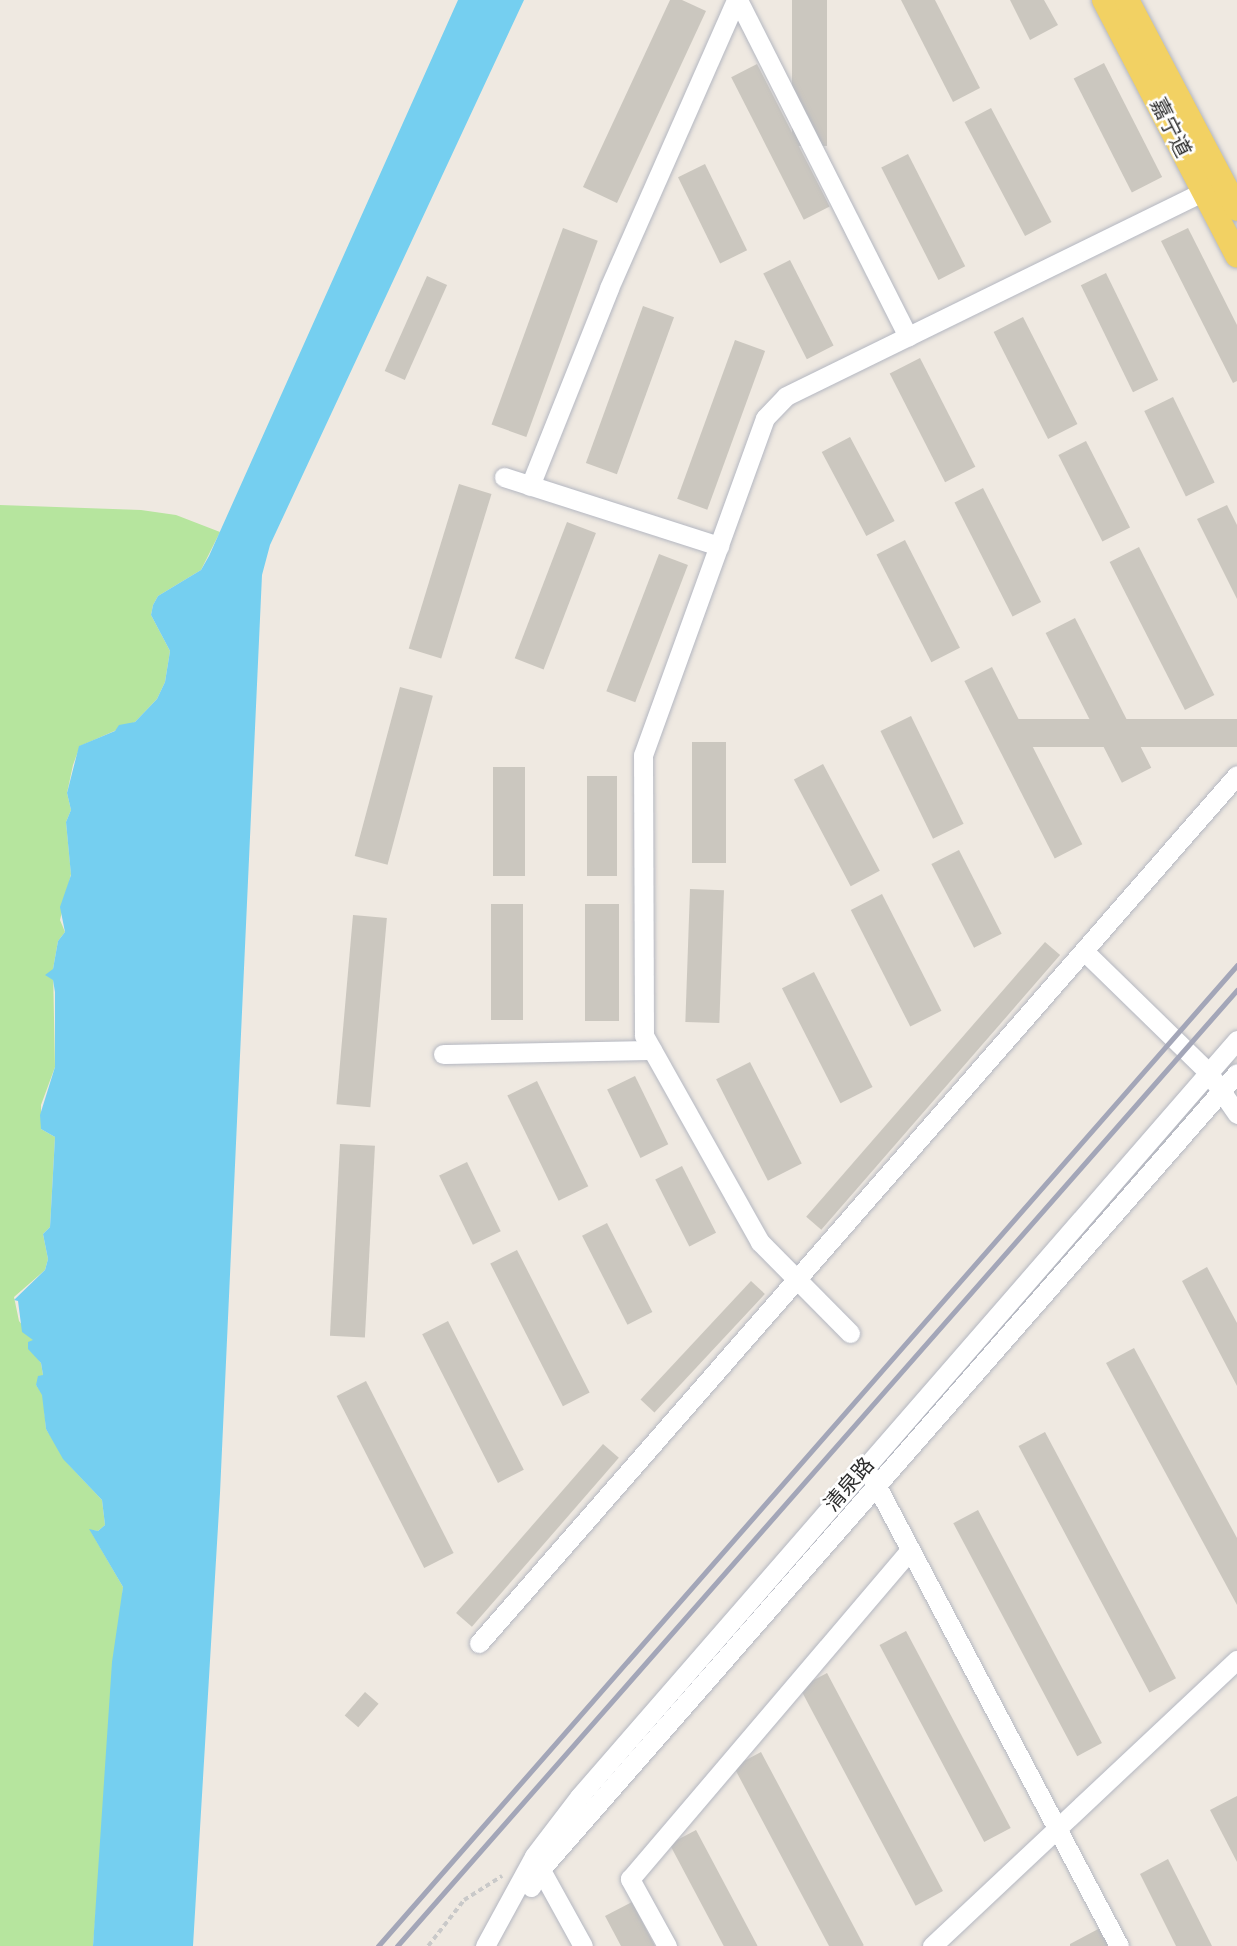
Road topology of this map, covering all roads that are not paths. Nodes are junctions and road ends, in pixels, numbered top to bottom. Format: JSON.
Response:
{"nodes":[{"id":1,"x":737,"y":0,"type":"edge"},
{"id":2,"x":1104,"y":0,"type":"edge"},
{"id":3,"x":1127,"y":0,"type":"edge"},
{"id":4,"x":1212,"y":187,"type":"junction"},
{"id":5,"x":1237,"y":209,"type":"edge"},
{"id":6,"x":1237,"y":256,"type":"edge"},
{"id":7,"x":908,"y":336,"type":"junction"},
{"id":8,"x":504,"y":477,"type":"dead end"},
{"id":9,"x":530,"y":486,"type":"junction"},
{"id":10,"x":719,"y":546,"type":"junction"},
{"id":11,"x":1237,"y":775,"type":"edge"},
{"id":12,"x":1084,"y":951,"type":"junction"},
{"id":13,"x":1237,"y":1040,"type":"edge"},
{"id":14,"x":652,"y":1050,"type":"junction"},
{"id":15,"x":443,"y":1054,"type":"dead end"},
{"id":16,"x":1209,"y":1072,"type":"junction"},
{"id":17,"x":1237,"y":1073,"type":"edge"},
{"id":18,"x":1222,"y":1090,"type":"junction"},
{"id":19,"x":1237,"y":1114,"type":"edge"},
{"id":20,"x":799,"y":1281,"type":"junction"},
{"id":21,"x":850,"y":1333,"type":"dead end"},
{"id":22,"x":867,"y":1467,"type":"junction"},
{"id":23,"x":876,"y":1485,"type":"junction"},
{"id":24,"x":911,"y":1550,"type":"junction"},
{"id":25,"x":479,"y":1643,"type":"dead end"},
{"id":26,"x":1237,"y":1660,"type":"edge"},
{"id":27,"x":1057,"y":1829,"type":"junction"},
{"id":28,"x":537,"y":1863,"type":"junction"},
{"id":29,"x":485,"y":1946,"type":"edge"},
{"id":30,"x":499,"y":1946,"type":"edge"},
{"id":31,"x":583,"y":1946,"type":"edge"},
{"id":32,"x":667,"y":1946,"type":"edge"},
{"id":33,"x":932,"y":1946,"type":"edge"},
{"id":34,"x":1119,"y":1946,"type":"edge"}],
"edges":[{"from":1,"to":7,"type":"street"},
{"from":1,"to":9,"type":"street"},
{"from":2,"to":4,"type":"main road","name":"嘉宁道"},
{"from":3,"to":4,"type":"main road","name":"嘉宁道"},
{"from":4,"to":5,"type":"main road","name":"嘉宁道"},
{"from":4,"to":6,"type":"main road","name":"嘉宁道"},
{"from":4,"to":7,"type":"street"},
{"from":7,"to":10,"type":"street"},
{"from":8,"to":9,"type":"street"},
{"from":9,"to":10,"type":"street"},
{"from":10,"to":14,"type":"street"},
{"from":11,"to":12,"type":"street"},
{"from":12,"to":16,"type":"street"},
{"from":12,"to":20,"type":"street"},
{"from":13,"to":16,"type":"street","name":"清泉路"},
{"from":14,"to":15,"type":"street"},
{"from":14,"to":20,"type":"street"},
{"from":16,"to":18,"type":"street"},
{"from":16,"to":22,"type":"street","name":"清泉路"},
{"from":17,"to":18,"type":"street","name":"清泉路"},
{"from":18,"to":19,"type":"street"},
{"from":18,"to":23,"type":"street","name":"清泉路"},
{"from":20,"to":21,"type":"street"},
{"from":20,"to":25,"type":"street"},
{"from":22,"to":23,"type":"street"},
{"from":22,"to":28,"type":"street","name":"清泉路"},
{"from":23,"to":24,"type":"street"},
{"from":23,"to":28,"type":"street","name":"清泉路"},
{"from":24,"to":27,"type":"street"},
{"from":24,"to":32,"type":"street"},
{"from":26,"to":27,"type":"street"},
{"from":27,"to":33,"type":"street"},
{"from":27,"to":34,"type":"street"},
{"from":28,"to":29,"type":"street","name":"清泉路"},
{"from":28,"to":30,"type":"street","name":"清泉路"},
{"from":28,"to":31,"type":"street"}]}
